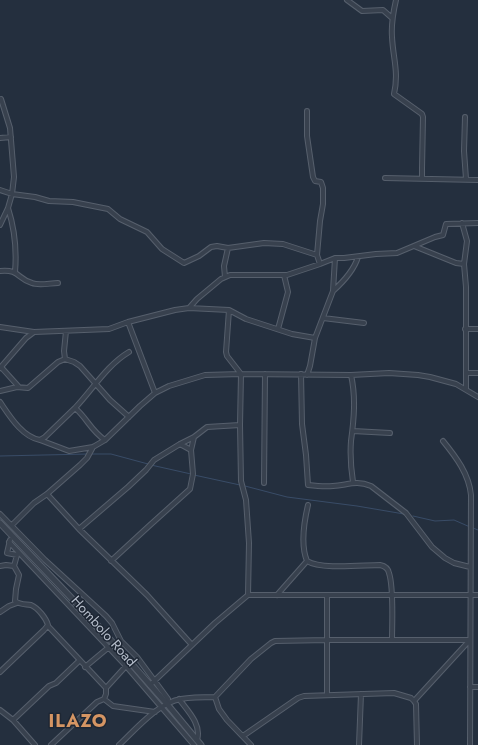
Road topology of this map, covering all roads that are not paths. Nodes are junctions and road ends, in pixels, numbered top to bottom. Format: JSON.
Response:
{"nodes":[{"id":1,"x":347,"y":0,"type":"edge"},
{"id":2,"x":396,"y":0,"type":"edge"},
{"id":3,"x":392,"y":18,"type":"junction"},
{"id":4,"x":1,"y":99,"type":"edge"},
{"id":5,"x":307,"y":112,"type":"dead end"},
{"id":6,"x":466,"y":117,"type":"dead end"},
{"id":7,"x":11,"y":137,"type":"junction"},
{"id":8,"x":0,"y":138,"type":"edge"},
{"id":9,"x":385,"y":178,"type":"dead end"},
{"id":10,"x":422,"y":179,"type":"junction"},
{"id":11,"x":466,"y":179,"type":"junction"},
{"id":12,"x":478,"y":180,"type":"edge"},
{"id":13,"x":0,"y":190,"type":"edge"},
{"id":14,"x":12,"y":194,"type":"junction"},
{"id":15,"x":8,"y":208,"type":"junction"},
{"id":16,"x":462,"y":223,"type":"junction"},
{"id":17,"x":478,"y":223,"type":"edge"},
{"id":18,"x":0,"y":225,"type":"edge"},
{"id":19,"x":414,"y":246,"type":"junction"},
{"id":20,"x":228,"y":248,"type":"junction"},
{"id":21,"x":317,"y":255,"type":"junction"},
{"id":22,"x":358,"y":257,"type":"junction"},
{"id":23,"x":335,"y":258,"type":"junction"},
{"id":24,"x":320,"y":264,"type":"junction"},
{"id":25,"x":464,"y":264,"type":"junction"},
{"id":26,"x":0,"y":271,"type":"edge"},
{"id":27,"x":15,"y":272,"type":"junction"},
{"id":28,"x":284,"y":275,"type":"junction"},
{"id":29,"x":225,"y":277,"type":"junction"},
{"id":30,"x":58,"y":283,"type":"dead end"},
{"id":31,"x":333,"y":291,"type":"junction"},
{"id":32,"x":189,"y":308,"type":"junction"},
{"id":33,"x":229,"y":310,"type":"junction"},
{"id":34,"x":323,"y":318,"type":"junction"},
{"id":35,"x":128,"y":322,"type":"junction"},
{"id":36,"x":364,"y":323,"type":"dead end"},
{"id":37,"x":0,"y":327,"type":"edge"},
{"id":38,"x":278,"y":329,"type":"junction"},
{"id":39,"x":466,"y":329,"type":"junction"},
{"id":40,"x":478,"y":329,"type":"edge"},
{"id":41,"x":66,"y":331,"type":"junction"},
{"id":42,"x":34,"y":332,"type":"junction"},
{"id":43,"x":315,"y":338,"type":"junction"},
{"id":44,"x":129,"y":352,"type":"dead end"},
{"id":45,"x":65,"y":359,"type":"junction"},
{"id":46,"x":1,"y":367,"type":"edge"},
{"id":47,"x":466,"y":373,"type":"junction"},
{"id":48,"x":478,"y":373,"type":"edge"},
{"id":49,"x":241,"y":374,"type":"junction"},
{"id":50,"x":264,"y":374,"type":"junction"},
{"id":51,"x":301,"y":374,"type":"junction"},
{"id":52,"x":307,"y":375,"type":"junction"},
{"id":53,"x":351,"y":375,"type":"junction"},
{"id":54,"x":96,"y":385,"type":"junction"},
{"id":55,"x":19,"y":388,"type":"junction"},
{"id":56,"x":466,"y":389,"type":"junction"},
{"id":57,"x":0,"y":391,"type":"edge"},
{"id":58,"x":156,"y":393,"type":"junction"},
{"id":59,"x":478,"y":397,"type":"edge"},
{"id":60,"x":0,"y":402,"type":"edge"},
{"id":61,"x":75,"y":408,"type":"junction"},
{"id":62,"x":129,"y":417,"type":"junction"},
{"id":63,"x":240,"y":425,"type":"junction"},
{"id":64,"x":353,"y":431,"type":"junction"},
{"id":65,"x":390,"y":433,"type":"dead end"},
{"id":66,"x":194,"y":437,"type":"junction"},
{"id":67,"x":40,"y":440,"type":"junction"},
{"id":68,"x":105,"y":440,"type":"junction"},
{"id":69,"x":442,"y":441,"type":"dead end"},
{"id":70,"x":180,"y":444,"type":"junction"},
{"id":71,"x":93,"y":447,"type":"junction"},
{"id":72,"x":191,"y":450,"type":"junction"},
{"id":73,"x":353,"y":482,"type":"junction"},
{"id":74,"x":264,"y":483,"type":"dead end"},
{"id":75,"x":47,"y":494,"type":"junction"},
{"id":76,"x":308,"y":505,"type":"dead end"},
{"id":77,"x":0,"y":514,"type":"edge"},
{"id":78,"x":0,"y":523,"type":"edge"},
{"id":79,"x":12,"y":525,"type":"junction"},
{"id":80,"x":79,"y":528,"type":"junction"},
{"id":81,"x":11,"y":535,"type":"junction"},
{"id":82,"x":9,"y":542,"type":"junction"},
{"id":83,"x":111,"y":561,"type":"junction"},
{"id":84,"x":307,"y":561,"type":"junction"},
{"id":85,"x":0,"y":566,"type":"edge"},
{"id":86,"x":14,"y":566,"type":"junction"},
{"id":87,"x":470,"y":567,"type":"junction"},
{"id":88,"x":470,"y":594,"type":"junction"},
{"id":89,"x":248,"y":595,"type":"junction"},
{"id":90,"x":277,"y":595,"type":"junction"},
{"id":91,"x":327,"y":595,"type":"junction"},
{"id":92,"x":478,"y":595,"type":"edge"},
{"id":93,"x":392,"y":596,"type":"junction"},
{"id":94,"x":17,"y":603,"type":"junction"},
{"id":95,"x":0,"y":612,"type":"edge"},
{"id":96,"x":48,"y":626,"type":"junction"},
{"id":97,"x":327,"y":640,"type":"junction"},
{"id":98,"x":392,"y":640,"type":"junction"},
{"id":99,"x":470,"y":640,"type":"junction"},
{"id":100,"x":192,"y":645,"type":"junction"},
{"id":101,"x":109,"y":647,"type":"junction"},
{"id":102,"x":137,"y":657,"type":"junction"},
{"id":103,"x":79,"y":661,"type":"junction"},
{"id":104,"x":129,"y":664,"type":"junction"},
{"id":105,"x":85,"y":667,"type":"junction"},
{"id":106,"x":0,"y":672,"type":"edge"},
{"id":107,"x":155,"y":680,"type":"junction"},
{"id":108,"x":150,"y":685,"type":"junction"},
{"id":109,"x":470,"y":687,"type":"junction"},
{"id":110,"x":478,"y":687,"type":"edge"},
{"id":111,"x":106,"y":688,"type":"junction"},
{"id":112,"x":327,"y":694,"type":"junction"},
{"id":113,"x":361,"y":694,"type":"junction"},
{"id":114,"x":215,"y":697,"type":"junction"},
{"id":115,"x":104,"y":699,"type":"junction"},
{"id":116,"x":179,"y":699,"type":"junction"},
{"id":117,"x":414,"y":701,"type":"junction"},
{"id":118,"x":167,"y":704,"type":"junction"},
{"id":119,"x":161,"y":707,"type":"junction"},
{"id":120,"x":0,"y":710,"type":"edge"},
{"id":121,"x":155,"y":712,"type":"junction"},
{"id":122,"x":13,"y":720,"type":"junction"},
{"id":123,"x":243,"y":736,"type":"junction"},
{"id":124,"x":196,"y":743,"type":"edge"},
{"id":125,"x":35,"y":745,"type":"edge"},
{"id":126,"x":51,"y":745,"type":"edge"},
{"id":127,"x":119,"y":745,"type":"edge"},
{"id":128,"x":201,"y":745,"type":"edge"},
{"id":129,"x":250,"y":745,"type":"edge"},
{"id":130,"x":359,"y":745,"type":"edge"},
{"id":131,"x":417,"y":745,"type":"edge"},
{"id":132,"x":470,"y":745,"type":"edge"}],
"edges":[{"from":1,"to":3,"type":"street"},
{"from":2,"to":3,"type":"street"},
{"from":3,"to":10,"type":"street"},
{"from":4,"to":7,"type":"street"},
{"from":5,"to":21,"type":"street"},
{"from":6,"to":11,"type":"street"},
{"from":7,"to":8,"type":"street"},
{"from":7,"to":14,"type":"street"},
{"from":9,"to":10,"type":"street"},
{"from":10,"to":11,"type":"street"},
{"from":11,"to":12,"type":"street"},
{"from":13,"to":14,"type":"street"},
{"from":14,"to":15,"type":"street"},
{"from":14,"to":20,"type":"street"},
{"from":15,"to":18,"type":"street"},
{"from":15,"to":27,"type":"street"},
{"from":16,"to":17,"type":"street"},
{"from":16,"to":19,"type":"street"},
{"from":16,"to":25,"type":"street"},
{"from":19,"to":22,"type":"street"},
{"from":19,"to":25,"type":"street"},
{"from":20,"to":21,"type":"street"},
{"from":20,"to":29,"type":"street"},
{"from":21,"to":24,"type":"street"},
{"from":22,"to":23,"type":"street"},
{"from":22,"to":31,"type":"street"},
{"from":23,"to":24,"type":"street"},
{"from":23,"to":31,"type":"street"},
{"from":24,"to":28,"type":"street"},
{"from":25,"to":39,"type":"street"},
{"from":26,"to":27,"type":"street"},
{"from":27,"to":30,"type":"street"},
{"from":28,"to":29,"type":"street"},
{"from":28,"to":38,"type":"street"},
{"from":29,"to":32,"type":"street"},
{"from":31,"to":34,"type":"street"},
{"from":32,"to":33,"type":"street"},
{"from":32,"to":35,"type":"street"},
{"from":33,"to":38,"type":"street"},
{"from":33,"to":49,"type":"street"},
{"from":34,"to":36,"type":"street"},
{"from":34,"to":43,"type":"street"},
{"from":35,"to":41,"type":"street"},
{"from":35,"to":58,"type":"street"},
{"from":37,"to":42,"type":"street"},
{"from":38,"to":43,"type":"street"},
{"from":39,"to":40,"type":"street"},
{"from":39,"to":47,"type":"street"},
{"from":41,"to":42,"type":"street"},
{"from":41,"to":45,"type":"street"},
{"from":42,"to":46,"type":"street"},
{"from":43,"to":52,"type":"street"},
{"from":44,"to":54,"type":"street"},
{"from":45,"to":54,"type":"street"},
{"from":45,"to":55,"type":"street"},
{"from":46,"to":55,"type":"street"},
{"from":47,"to":48,"type":"street"},
{"from":47,"to":56,"type":"street"},
{"from":49,"to":50,"type":"street"},
{"from":49,"to":58,"type":"street"},
{"from":49,"to":63,"type":"street"},
{"from":50,"to":51,"type":"street"},
{"from":50,"to":74,"type":"street"},
{"from":51,"to":52,"type":"street"},
{"from":51,"to":73,"type":"street"},
{"from":52,"to":53,"type":"street"},
{"from":53,"to":56,"type":"street"},
{"from":53,"to":64,"type":"street"},
{"from":54,"to":61,"type":"street"},
{"from":54,"to":62,"type":"street"},
{"from":55,"to":57,"type":"street"},
{"from":56,"to":59,"type":"street"},
{"from":58,"to":62,"type":"street"},
{"from":60,"to":67,"type":"street"},
{"from":61,"to":67,"type":"street"},
{"from":61,"to":68,"type":"street"},
{"from":62,"to":68,"type":"street"},
{"from":63,"to":66,"type":"street"},
{"from":63,"to":89,"type":"street"},
{"from":64,"to":65,"type":"street"},
{"from":64,"to":73,"type":"street"},
{"from":66,"to":70,"type":"street"},
{"from":66,"to":72,"type":"street"},
{"from":67,"to":71,"type":"street"},
{"from":68,"to":71,"type":"street"},
{"from":69,"to":87,"type":"street"},
{"from":70,"to":72,"type":"street"},
{"from":70,"to":80,"type":"street"},
{"from":71,"to":75,"type":"street"},
{"from":72,"to":83,"type":"street"},
{"from":73,"to":87,"type":"street"},
{"from":75,"to":79,"type":"street"},
{"from":75,"to":80,"type":"street"},
{"from":76,"to":84,"type":"street"},
{"from":77,"to":79,"type":"street"},
{"from":78,"to":81,"type":"street","name":"Hombolo Road"},
{"from":79,"to":102,"type":"street"},
{"from":80,"to":83,"type":"street"},
{"from":81,"to":82,"type":"street"},
{"from":81,"to":104,"type":"street","name":"Hombolo Road"},
{"from":82,"to":86,"type":"street"},
{"from":82,"to":101,"type":"street"},
{"from":83,"to":100,"type":"street"},
{"from":84,"to":90,"type":"street"},
{"from":84,"to":93,"type":"street"},
{"from":85,"to":86,"type":"street"},
{"from":86,"to":94,"type":"street"},
{"from":87,"to":88,"type":"street"},
{"from":88,"to":92,"type":"street"},
{"from":88,"to":93,"type":"street"},
{"from":88,"to":99,"type":"street"},
{"from":89,"to":90,"type":"street"},
{"from":89,"to":100,"type":"street"},
{"from":90,"to":91,"type":"street"},
{"from":91,"to":93,"type":"street"},
{"from":91,"to":97,"type":"street"},
{"from":93,"to":98,"type":"street"},
{"from":94,"to":95,"type":"street"},
{"from":94,"to":96,"type":"street"},
{"from":96,"to":103,"type":"street"},
{"from":96,"to":106,"type":"street"},
{"from":97,"to":98,"type":"street"},
{"from":97,"to":112,"type":"street"},
{"from":97,"to":114,"type":"street"},
{"from":98,"to":99,"type":"street"},
{"from":99,"to":109,"type":"street"},
{"from":99,"to":117,"type":"street"},
{"from":100,"to":107,"type":"street"},
{"from":101,"to":104,"type":"street"},
{"from":101,"to":105,"type":"street"},
{"from":102,"to":104,"type":"street"},
{"from":102,"to":107,"type":"street"},
{"from":103,"to":105,"type":"street"},
{"from":103,"to":122,"type":"street"},
{"from":104,"to":108,"type":"street","name":"Hombolo Road"},
{"from":104,"to":111,"type":"street"},
{"from":104,"to":119,"type":"street"},
{"from":105,"to":111,"type":"street"},
{"from":107,"to":108,"type":"street"},
{"from":107,"to":118,"type":"street"},
{"from":108,"to":118,"type":"street","name":"Hombolo Road"},
{"from":109,"to":110,"type":"street"},
{"from":109,"to":132,"type":"street"},
{"from":111,"to":115,"type":"street"},
{"from":112,"to":113,"type":"street"},
{"from":112,"to":123,"type":"street"},
{"from":113,"to":117,"type":"street"},
{"from":113,"to":130,"type":"street"},
{"from":114,"to":116,"type":"street"},
{"from":114,"to":123,"type":"street"},
{"from":115,"to":121,"type":"street"},
{"from":115,"to":126,"type":"street"},
{"from":116,"to":118,"type":"street"},
{"from":116,"to":124,"type":"street"},
{"from":117,"to":131,"type":"street"},
{"from":118,"to":119,"type":"street"},
{"from":118,"to":124,"type":"street","name":"Hombolo Road"},
{"from":119,"to":121,"type":"street"},
{"from":119,"to":124,"type":"street"},
{"from":120,"to":122,"type":"street"},
{"from":121,"to":127,"type":"street"},
{"from":122,"to":125,"type":"street"},
{"from":123,"to":129,"type":"street"},
{"from":124,"to":128,"type":"street","name":"Hombolo Road"}]}
